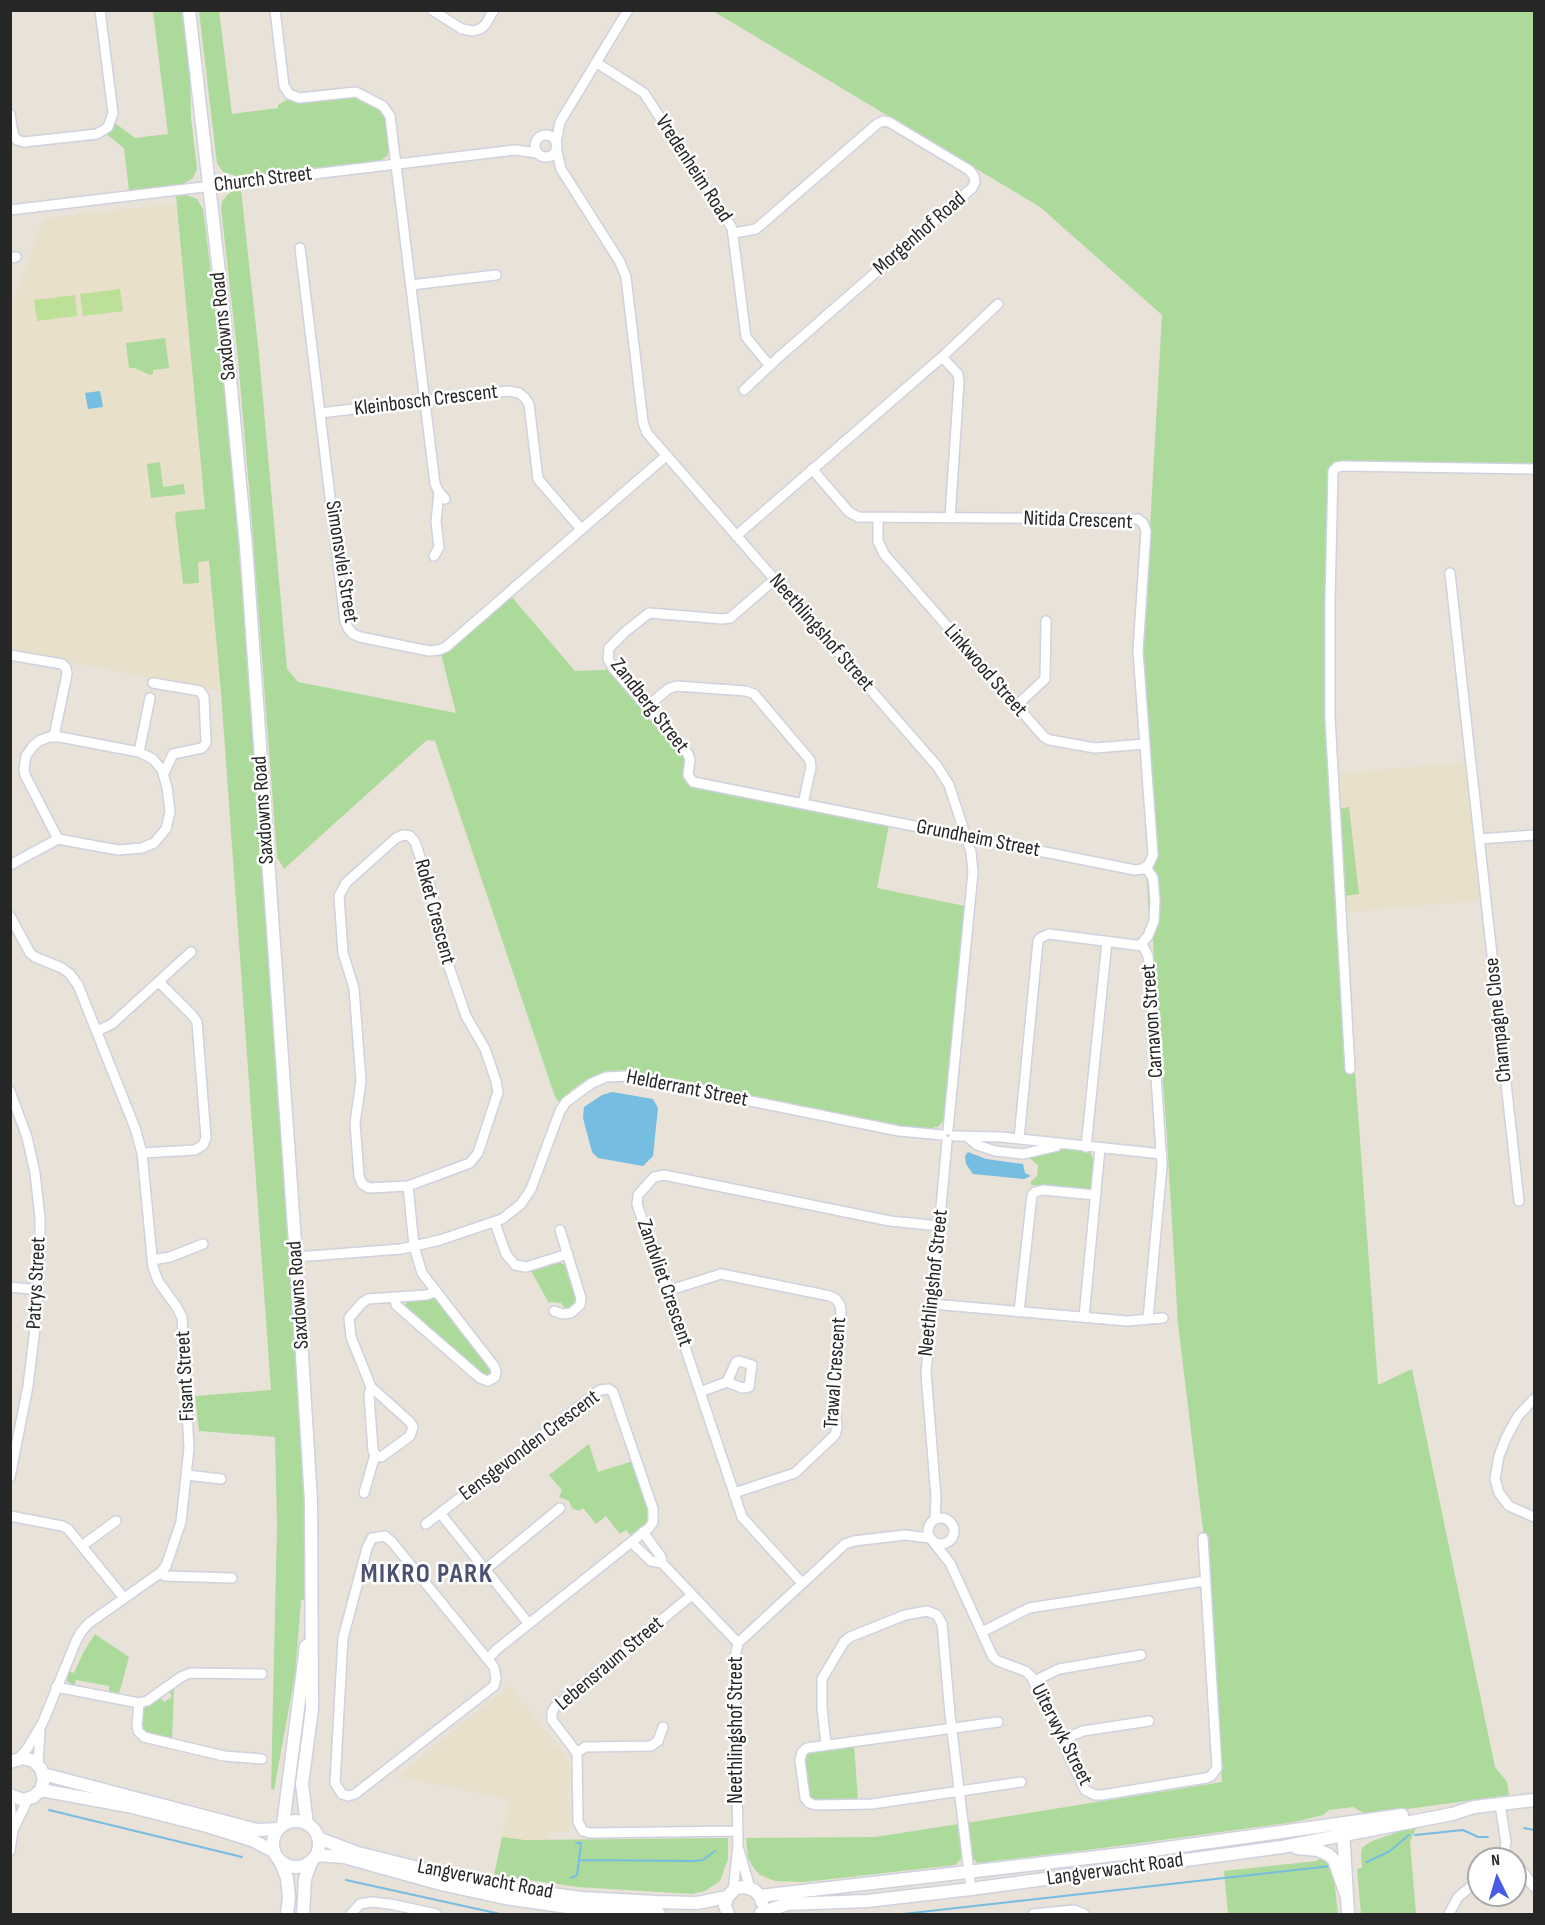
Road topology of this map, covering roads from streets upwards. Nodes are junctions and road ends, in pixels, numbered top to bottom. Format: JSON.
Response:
{"nodes":[{"id":1,"x":100,"y":10,"type":"edge"},
{"id":2,"x":189,"y":10,"type":"edge"},
{"id":3,"x":275,"y":10,"type":"edge"},
{"id":4,"x":432,"y":10,"type":"edge"},
{"id":5,"x":494,"y":10,"type":"edge"},
{"id":6,"x":628,"y":10,"type":"edge"},
{"id":7,"x":597,"y":63,"type":"junction"},
{"id":8,"x":10,"y":114,"type":"edge"},
{"id":9,"x":560,"y":122,"type":"junction"},
{"id":10,"x":540,"y":138,"type":"junction"},
{"id":11,"x":556,"y":146,"type":"junction"},
{"id":12,"x":515,"y":150,"type":"junction"},
{"id":13,"x":540,"y":154,"type":"junction"},
{"id":14,"x":397,"y":164,"type":"junction"},
{"id":15,"x":561,"y":169,"type":"junction"},
{"id":16,"x":208,"y":187,"type":"junction"},
{"id":17,"x":10,"y":210,"type":"edge"},
{"id":18,"x":734,"y":233,"type":"junction"},
{"id":19,"x":300,"y":248,"type":"dead end"},
{"id":20,"x":496,"y":275,"type":"dead end"},
{"id":21,"x":411,"y":285,"type":"junction"},
{"id":22,"x":998,"y":304,"type":"dead end"},
{"id":23,"x":942,"y":357,"type":"junction"},
{"id":24,"x":770,"y":366,"type":"junction"},
{"id":25,"x":744,"y":390,"type":"dead end"},
{"id":26,"x":425,"y":401,"type":"junction"},
{"id":27,"x":320,"y":413,"type":"junction"},
{"id":28,"x":666,"y":456,"type":"junction"},
{"id":29,"x":812,"y":469,"type":"junction"},
{"id":30,"x":1534,"y":469,"type":"edge"},
{"id":31,"x":950,"y":518,"type":"junction"},
{"id":32,"x":878,"y":519,"type":"junction"},
{"id":33,"x":581,"y":529,"type":"junction"},
{"id":34,"x":736,"y":536,"type":"junction"},
{"id":35,"x":434,"y":556,"type":"dead end"},
{"id":36,"x":1450,"y":573,"type":"dead end"},
{"id":37,"x":774,"y":580,"type":"junction"},
{"id":38,"x":1046,"y":621,"type":"dead end"},
{"id":39,"x":10,"y":655,"type":"edge"},
{"id":40,"x":153,"y":683,"type":"dead end"},
{"id":41,"x":150,"y":698,"type":"dead end"},
{"id":42,"x":1016,"y":705,"type":"junction"},
{"id":43,"x":648,"y":706,"type":"junction"},
{"id":44,"x":54,"y":736,"type":"junction"},
{"id":45,"x":1145,"y":744,"type":"junction"},
{"id":46,"x":139,"y":752,"type":"junction"},
{"id":47,"x":164,"y":773,"type":"junction"},
{"id":48,"x":689,"y":778,"type":"joint"},
{"id":49,"x":803,"y":804,"type":"junction"},
{"id":50,"x":1534,"y":835,"type":"edge"},
{"id":51,"x":965,"y":836,"type":"junction"},
{"id":52,"x":58,"y":839,"type":"junction"},
{"id":53,"x":1479,"y":840,"type":"junction"},
{"id":54,"x":10,"y":865,"type":"edge"},
{"id":55,"x":1146,"y":867,"type":"junction"},
{"id":56,"x":10,"y":916,"type":"edge"},
{"id":57,"x":1107,"y":941,"type":"junction"},
{"id":58,"x":1141,"y":945,"type":"junction"},
{"id":59,"x":191,"y":952,"type":"dead end"},
{"id":60,"x":159,"y":981,"type":"junction"},
{"id":61,"x":97,"y":1031,"type":"junction"},
{"id":62,"x":1350,"y":1069,"type":"dead end"},
{"id":63,"x":10,"y":1091,"type":"edge"},
{"id":64,"x":948,"y":1136,"type":"junction"},
{"id":65,"x":986,"y":1137,"type":"junction"},
{"id":66,"x":969,"y":1138,"type":"junction"},
{"id":67,"x":1019,"y":1139,"type":"junction"},
{"id":68,"x":1064,"y":1144,"type":"junction"},
{"id":69,"x":1086,"y":1147,"type":"junction"},
{"id":70,"x":1100,"y":1148,"type":"junction"},
{"id":71,"x":985,"y":1149,"type":"junction"},
{"id":72,"x":142,"y":1154,"type":"junction"},
{"id":73,"x":1162,"y":1154,"type":"junction"},
{"id":74,"x":408,"y":1186,"type":"junction"},
{"id":75,"x":1095,"y":1195,"type":"junction"},
{"id":76,"x":1519,"y":1201,"type":"dead end"},
{"id":77,"x":495,"y":1223,"type":"junction"},
{"id":78,"x":940,"y":1226,"type":"junction"},
{"id":79,"x":560,"y":1230,"type":"dead end"},
{"id":80,"x":203,"y":1244,"type":"dead end"},
{"id":81,"x":414,"y":1246,"type":"junction"},
{"id":82,"x":568,"y":1254,"type":"junction"},
{"id":83,"x":296,"y":1257,"type":"junction"},
{"id":84,"x":152,"y":1260,"type":"junction"},
{"id":85,"x":10,"y":1287,"type":"edge"},
{"id":86,"x":39,"y":1290,"type":"junction"},
{"id":87,"x":666,"y":1291,"type":"junction"},
{"id":88,"x":435,"y":1292,"type":"junction"},
{"id":89,"x":395,"y":1297,"type":"junction"},
{"id":90,"x":932,"y":1305,"type":"junction"},
{"id":91,"x":555,"y":1311,"type":"dead end"},
{"id":92,"x":1019,"y":1312,"type":"junction"},
{"id":93,"x":1084,"y":1317,"type":"junction"},
{"id":94,"x":1163,"y":1318,"type":"dead end"},
{"id":95,"x":1148,"y":1319,"type":"junction"},
{"id":96,"x":727,"y":1382,"type":"dead end"},
{"id":97,"x":371,"y":1387,"type":"junction"},
{"id":98,"x":700,"y":1392,"type":"junction"},
{"id":99,"x":1534,"y":1399,"type":"edge"},
{"id":100,"x":10,"y":1418,"type":"edge"},
{"id":101,"x":22,"y":1420,"type":"junction"},
{"id":102,"x":375,"y":1455,"type":"junction"},
{"id":103,"x":187,"y":1475,"type":"junction"},
{"id":104,"x":10,"y":1477,"type":"edge"},
{"id":105,"x":221,"y":1479,"type":"dead end"},
{"id":106,"x":364,"y":1493,"type":"dead end"},
{"id":107,"x":734,"y":1493,"type":"junction"},
{"id":108,"x":936,"y":1497,"type":"junction"},
{"id":109,"x":560,"y":1508,"type":"dead end"},
{"id":110,"x":440,"y":1513,"type":"junction"},
{"id":111,"x":10,"y":1516,"type":"edge"},
{"id":112,"x":1534,"y":1517,"type":"edge"},
{"id":113,"x":949,"y":1519,"type":"junction"},
{"id":114,"x":116,"y":1521,"type":"dead end"},
{"id":115,"x":932,"y":1522,"type":"junction"},
{"id":116,"x":426,"y":1524,"type":"dead end"},
{"id":117,"x":644,"y":1532,"type":"junction"},
{"id":118,"x":905,"y":1536,"type":"junction"},
{"id":119,"x":1203,"y":1538,"type":"dead end"},
{"id":120,"x":952,"y":1539,"type":"junction"},
{"id":121,"x":932,"y":1540,"type":"junction"},
{"id":122,"x":631,"y":1542,"type":"junction"},
{"id":123,"x":83,"y":1545,"type":"junction"},
{"id":124,"x":662,"y":1563,"type":"junction"},
{"id":125,"x":950,"y":1563,"type":"junction"},
{"id":126,"x":486,"y":1569,"type":"junction"},
{"id":127,"x":160,"y":1573,"type":"junction"},
{"id":128,"x":232,"y":1578,"type":"dead end"},
{"id":129,"x":1205,"y":1581,"type":"junction"},
{"id":130,"x":802,"y":1583,"type":"junction"},
{"id":131,"x":692,"y":1594,"type":"junction"},
{"id":132,"x":124,"y":1598,"type":"junction"},
{"id":133,"x":311,"y":1612,"type":"junction"},
{"id":134,"x":530,"y":1624,"type":"junction"},
{"id":135,"x":982,"y":1632,"type":"junction"},
{"id":136,"x":738,"y":1643,"type":"junction"},
{"id":137,"x":1141,"y":1655,"type":"dead end"},
{"id":138,"x":488,"y":1659,"type":"junction"},
{"id":139,"x":262,"y":1674,"type":"dead end"},
{"id":140,"x":1034,"y":1681,"type":"junction"},
{"id":141,"x":56,"y":1687,"type":"junction"},
{"id":142,"x":139,"y":1703,"type":"junction"},
{"id":143,"x":1149,"y":1721,"type":"dead end"},
{"id":144,"x":998,"y":1722,"type":"dead end"},
{"id":145,"x":663,"y":1727,"type":"dead end"},
{"id":146,"x":40,"y":1728,"type":"junction"},
{"id":147,"x":952,"y":1728,"type":"junction"},
{"id":148,"x":1061,"y":1740,"type":"junction"},
{"id":149,"x":826,"y":1745,"type":"junction"},
{"id":150,"x":577,"y":1753,"type":"junction"},
{"id":151,"x":262,"y":1758,"type":"dead end"},
{"id":152,"x":14,"y":1761,"type":"edge"},
{"id":153,"x":40,"y":1769,"type":"junction"},
{"id":154,"x":1021,"y":1782,"type":"dead end"},
{"id":155,"x":41,"y":1790,"type":"junction"},
{"id":156,"x":959,"y":1791,"type":"junction"},
{"id":157,"x":10,"y":1795,"type":"edge"},
{"id":158,"x":28,"y":1799,"type":"junction"},
{"id":159,"x":1534,"y":1800,"type":"edge"},
{"id":160,"x":10,"y":1802,"type":"edge"},
{"id":161,"x":1500,"y":1804,"type":"junction"},
{"id":162,"x":307,"y":1824,"type":"junction"},
{"id":163,"x":281,"y":1827,"type":"junction"},
{"id":164,"x":1343,"y":1829,"type":"junction"},
{"id":165,"x":13,"y":1830,"type":"junction"},
{"id":166,"x":738,"y":1831,"type":"junction"},
{"id":167,"x":318,"y":1838,"type":"junction"},
{"id":168,"x":738,"y":1845,"type":"junction"},
{"id":169,"x":1504,"y":1847,"type":"edge"},
{"id":170,"x":1282,"y":1848,"type":"junction"},
{"id":171,"x":10,"y":1851,"type":"edge"},
{"id":172,"x":277,"y":1856,"type":"junction"},
{"id":173,"x":314,"y":1858,"type":"junction"},
{"id":174,"x":969,"y":1872,"type":"junction"},
{"id":175,"x":750,"y":1888,"type":"junction"},
{"id":176,"x":971,"y":1889,"type":"junction"},
{"id":177,"x":1467,"y":1890,"type":"edge"},
{"id":178,"x":730,"y":1894,"type":"junction"},
{"id":179,"x":760,"y":1896,"type":"junction"},
{"id":180,"x":1347,"y":1897,"type":"junction"},
{"id":181,"x":287,"y":1914,"type":"edge"},
{"id":182,"x":303,"y":1914,"type":"edge"},
{"id":183,"x":351,"y":1914,"type":"edge"},
{"id":184,"x":436,"y":1914,"type":"edge"},
{"id":185,"x":659,"y":1914,"type":"edge"},
{"id":186,"x":728,"y":1914,"type":"edge"},
{"id":187,"x":760,"y":1914,"type":"edge"},
{"id":188,"x":1034,"y":1914,"type":"edge"},
{"id":189,"x":1084,"y":1914,"type":"edge"},
{"id":190,"x":1348,"y":1914,"type":"edge"},
{"id":191,"x":1449,"y":1914,"type":"edge"}],
"edges":[{"from":1,"to":8,"type":"street"},
{"from":2,"to":16,"type":"street","name":"Saxdowns Road"},
{"from":3,"to":14,"type":"street"},
{"from":4,"to":5,"type":"street"},
{"from":6,"to":7,"type":"street"},
{"from":7,"to":9,"type":"street"},
{"from":7,"to":18,"type":"street","name":"Vredenheim Road"},
{"from":9,"to":10,"type":"street","name":"Church Street"},
{"from":9,"to":11,"type":"street"},
{"from":10,"to":11,"type":"street"},
{"from":10,"to":12,"type":"street","name":"Church Street"},
{"from":10,"to":13,"type":"street"},
{"from":11,"to":13,"type":"street"},
{"from":11,"to":15,"type":"street"},
{"from":12,"to":13,"type":"street","name":"Church Street"},
{"from":12,"to":14,"type":"street","name":"Church Street"},
{"from":13,"to":15,"type":"street"},
{"from":14,"to":16,"type":"street","name":"Church Street"},
{"from":14,"to":21,"type":"street"},
{"from":15,"to":28,"type":"street","name":"Neethlingshof Street"},
{"from":16,"to":17,"type":"street","name":"Church Street"},
{"from":16,"to":83,"type":"street","name":"Saxdowns Road"},
{"from":18,"to":24,"type":"street","name":"Vredenheim Road"},
{"from":18,"to":24,"type":"street","name":"Morgenhof Road"},
{"from":19,"to":27,"type":"street","name":"Simonsvlei Street"},
{"from":20,"to":21,"type":"street"},
{"from":21,"to":26,"type":"street"},
{"from":22,"to":23,"type":"street"},
{"from":23,"to":29,"type":"street"},
{"from":23,"to":31,"type":"street"},
{"from":24,"to":25,"type":"street","name":"Morgenhof Road"},
{"from":26,"to":27,"type":"street","name":"Kleinbosch Crescent"},
{"from":26,"to":33,"type":"street","name":"Kleinbosch Crescent"},
{"from":26,"to":35,"type":"street"},
{"from":27,"to":33,"type":"street","name":"Simonsvlei Street"},
{"from":28,"to":33,"type":"street","name":"Simonsvlei Street"},
{"from":28,"to":34,"type":"street","name":"Neethlingshof Street"},
{"from":29,"to":32,"type":"street","name":"Nitida Crescent"},
{"from":29,"to":34,"type":"street"},
{"from":30,"to":62,"type":"street"},
{"from":31,"to":32,"type":"street","name":"Nitida Crescent"},
{"from":31,"to":45,"type":"street","name":"Nitida Crescent"},
{"from":32,"to":42,"type":"street","name":"Linkwood Street"},
{"from":34,"to":37,"type":"street","name":"Neethlingshof Street"},
{"from":36,"to":53,"type":"street","name":"Champagne Close"},
{"from":37,"to":43,"type":"street","name":"Zandberg Street"},
{"from":37,"to":51,"type":"street","name":"Neethlingshof Street"},
{"from":38,"to":42,"type":"street"},
{"from":39,"to":44,"type":"street"},
{"from":40,"to":47,"type":"street"},
{"from":41,"to":46,"type":"street"},
{"from":42,"to":45,"type":"street","name":"Linkwood Street"},
{"from":43,"to":48,"type":"street","name":"Zandberg Street"},
{"from":43,"to":49,"type":"street"},
{"from":44,"to":46,"type":"street"},
{"from":44,"to":52,"type":"street"},
{"from":45,"to":55,"type":"street"},
{"from":46,"to":47,"type":"street"},
{"from":47,"to":52,"type":"street"},
{"from":48,"to":49,"type":"street","name":"Grundheim Street"},
{"from":49,"to":51,"type":"street","name":"Grundheim Street"},
{"from":50,"to":53,"type":"street"},
{"from":51,"to":55,"type":"street","name":"Grundheim Street"},
{"from":51,"to":64,"type":"street","name":"Neethlingshof Street"},
{"from":52,"to":54,"type":"street"},
{"from":53,"to":76,"type":"street","name":"Champagne Close"},
{"from":55,"to":58,"type":"street"},
{"from":56,"to":61,"type":"street","name":"Fisant Street"},
{"from":57,"to":58,"type":"street","name":"Carnavon Street"},
{"from":57,"to":67,"type":"street","name":"Carnavon Street"},
{"from":57,"to":69,"type":"street"},
{"from":58,"to":73,"type":"street","name":"Carnavon Street"},
{"from":59,"to":60,"type":"street"},
{"from":60,"to":61,"type":"street"},
{"from":60,"to":72,"type":"street"},
{"from":61,"to":72,"type":"street","name":"Fisant Street"},
{"from":63,"to":86,"type":"street","name":"Patrys Street"},
{"from":64,"to":66,"type":"street","name":"Helderrant Street"},
{"from":64,"to":77,"type":"street","name":"Helderrant Street"},
{"from":64,"to":78,"type":"street","name":"Neethlingshof Street"},
{"from":65,"to":66,"type":"street","name":"Helderrant Street"},
{"from":65,"to":67,"type":"street","name":"Helderrant Street"},
{"from":65,"to":71,"type":"street"},
{"from":66,"to":71,"type":"street"},
{"from":67,"to":68,"type":"street","name":"Helderrant Street"},
{"from":68,"to":69,"type":"street","name":"Helderrant Street"},
{"from":68,"to":71,"type":"street"},
{"from":69,"to":70,"type":"street","name":"Helderrant Street"},
{"from":70,"to":73,"type":"street","name":"Helderrant Street"},
{"from":70,"to":75,"type":"street"},
{"from":72,"to":84,"type":"street","name":"Fisant Street"},
{"from":73,"to":95,"type":"street","name":"Carnavon Street"},
{"from":74,"to":74,"type":"street","name":"Roket Crescent"},
{"from":74,"to":81,"type":"street"},
{"from":75,"to":92,"type":"street"},
{"from":75,"to":93,"type":"street"},
{"from":77,"to":81,"type":"street","name":"Helderrant Street"},
{"from":77,"to":82,"type":"street"},
{"from":78,"to":87,"type":"street","name":"Zandvliet Crescent"},
{"from":78,"to":90,"type":"street","name":"Neethlingshof Street"},
{"from":79,"to":82,"type":"street"},
{"from":80,"to":84,"type":"street"},
{"from":81,"to":83,"type":"street","name":"Helderrant Street"},
{"from":81,"to":88,"type":"street"},
{"from":82,"to":91,"type":"street"},
{"from":83,"to":133,"type":"street","name":"Saxdowns Road"},
{"from":84,"to":103,"type":"street","name":"Fisant Street"},
{"from":85,"to":86,"type":"street"},
{"from":86,"to":101,"type":"street","name":"Patrys Street"},
{"from":87,"to":98,"type":"street","name":"Zandvliet Crescent"},
{"from":87,"to":107,"type":"street","name":"Trawal Crescent"},
{"from":88,"to":89,"type":"street"},
{"from":88,"to":89,"type":"street"},
{"from":89,"to":97,"type":"street"},
{"from":90,"to":92,"type":"street"},
{"from":90,"to":108,"type":"street","name":"Neethlingshof Street"},
{"from":92,"to":93,"type":"street"},
{"from":93,"to":95,"type":"street"},
{"from":94,"to":95,"type":"street"},
{"from":96,"to":98,"type":"street"},
{"from":97,"to":102,"type":"street"},
{"from":97,"to":102,"type":"street"},
{"from":98,"to":107,"type":"street","name":"Zandvliet Crescent"},
{"from":99,"to":112,"type":"street"},
{"from":100,"to":101,"type":"street"},
{"from":101,"to":104,"type":"street","name":"Patrys Street"},
{"from":102,"to":106,"type":"street"},
{"from":103,"to":105,"type":"street"},
{"from":103,"to":127,"type":"street","name":"Fisant Street"},
{"from":107,"to":130,"type":"street","name":"Zandvliet Crescent"},
{"from":108,"to":113,"type":"street","name":"Neethlingshof Street"},
{"from":108,"to":115,"type":"street","name":"Neethlingshof Street"},
{"from":109,"to":126,"type":"street"},
{"from":110,"to":116,"type":"street","name":"Eensgevonden Crescent"},
{"from":110,"to":117,"type":"street","name":"Eensgevonden Crescent"},
{"from":110,"to":126,"type":"street","name":"Eensgevonden Crescent"},
{"from":111,"to":123,"type":"street"},
{"from":113,"to":115,"type":"street"},
{"from":113,"to":120,"type":"street"},
{"from":114,"to":123,"type":"street"},
{"from":115,"to":118,"type":"street","name":"Neethlingshof Street"},
{"from":115,"to":121,"type":"street"},
{"from":117,"to":122,"type":"street"},
{"from":117,"to":124,"type":"street"},
{"from":118,"to":121,"type":"street","name":"Neethlingshof Street"},
{"from":118,"to":130,"type":"street","name":"Neethlingshof Street"},
{"from":119,"to":129,"type":"street","name":"Uiterwyk Street"},
{"from":120,"to":121,"type":"street"},
{"from":120,"to":125,"type":"street","name":"Uiterwyk Street"},
{"from":121,"to":125,"type":"street","name":"Uiterwyk Street"},
{"from":122,"to":124,"type":"street"},
{"from":122,"to":134,"type":"street"},
{"from":123,"to":132,"type":"street"},
{"from":124,"to":131,"type":"street"},
{"from":125,"to":135,"type":"street","name":"Uiterwyk Street"},
{"from":126,"to":134,"type":"street","name":"Eensgevonden Crescent"},
{"from":127,"to":128,"type":"street"},
{"from":127,"to":132,"type":"street","name":"Fisant Street"},
{"from":129,"to":135,"type":"street"},
{"from":129,"to":148,"type":"street","name":"Uiterwyk Street"},
{"from":130,"to":136,"type":"street","name":"Neethlingshof Street"},
{"from":131,"to":136,"type":"street"},
{"from":131,"to":150,"type":"street","name":"Lebensraum Street"},
{"from":132,"to":141,"type":"street","name":"Fisant Street"},
{"from":133,"to":162,"type":"street","name":"Saxdowns Road"},
{"from":133,"to":163,"type":"street","name":"Saxdowns Road"},
{"from":134,"to":138,"type":"street"},
{"from":135,"to":140,"type":"street","name":"Uiterwyk Street"},
{"from":136,"to":166,"type":"street","name":"Neethlingshof Street"},
{"from":137,"to":140,"type":"street"},
{"from":138,"to":138,"type":"street"},
{"from":139,"to":142,"type":"street"},
{"from":140,"to":148,"type":"street","name":"Uiterwyk Street"},
{"from":141,"to":142,"type":"street"},
{"from":141,"to":146,"type":"street","name":"Fisant Street"},
{"from":142,"to":151,"type":"street"},
{"from":143,"to":148,"type":"street"},
{"from":144,"to":147,"type":"street"},
{"from":145,"to":150,"type":"street"},
{"from":146,"to":152,"type":"street","name":"Fisant Street"},
{"from":146,"to":153,"type":"street","name":"Fisant Street"},
{"from":147,"to":149,"type":"street"},
{"from":147,"to":149,"type":"street"},
{"from":147,"to":156,"type":"street"},
{"from":149,"to":156,"type":"street"},
{"from":150,"to":166,"type":"street"},
{"from":152,"to":153,"type":"street"},
{"from":153,"to":155,"type":"street"},
{"from":153,"to":163,"type":"street"},
{"from":154,"to":156,"type":"street"},
{"from":155,"to":158,"type":"street"},
{"from":155,"to":172,"type":"street"},
{"from":156,"to":174,"type":"street"},
{"from":157,"to":158,"type":"street"},
{"from":158,"to":165,"type":"street"},
{"from":159,"to":161,"type":"street","name":"Langverwacht Road"},
{"from":160,"to":165,"type":"street"},
{"from":161,"to":164,"type":"street","name":"Langverwacht Road"},
{"from":161,"to":169,"type":"street"},
{"from":162,"to":163,"type":"street"},
{"from":162,"to":167,"type":"street"},
{"from":163,"to":172,"type":"street"},
{"from":164,"to":170,"type":"street","name":"Langverwacht Road"},
{"from":164,"to":174,"type":"street","name":"Langverwacht Road"},
{"from":164,"to":180,"type":"street"},
{"from":165,"to":171,"type":"street"},
{"from":166,"to":168,"type":"street","name":"Neethlingshof Street"},
{"from":167,"to":173,"type":"street"},
{"from":167,"to":178,"type":"street","name":"Langverwacht Road"},
{"from":168,"to":175,"type":"street","name":"Neethlingshof Street"},
{"from":168,"to":178,"type":"street","name":"Neethlingshof Street"},
{"from":170,"to":176,"type":"street","name":"Langverwacht Road"},
{"from":170,"to":180,"type":"street"},
{"from":172,"to":173,"type":"street"},
{"from":172,"to":181,"type":"street"},
{"from":173,"to":182,"type":"street"},
{"from":173,"to":185,"type":"street","name":"Langverwacht Road"},
{"from":174,"to":176,"type":"street"},
{"from":174,"to":179,"type":"street","name":"Langverwacht Road"},
{"from":175,"to":178,"type":"street","name":"Langverwacht Road"},
{"from":175,"to":179,"type":"street"},
{"from":176,"to":187,"type":"street","name":"Langverwacht Road"},
{"from":177,"to":191,"type":"street"},
{"from":178,"to":186,"type":"street"},
{"from":179,"to":187,"type":"street"},
{"from":180,"to":190,"type":"street"},
{"from":183,"to":184,"type":"street"},
{"from":188,"to":189,"type":"street"}]}
